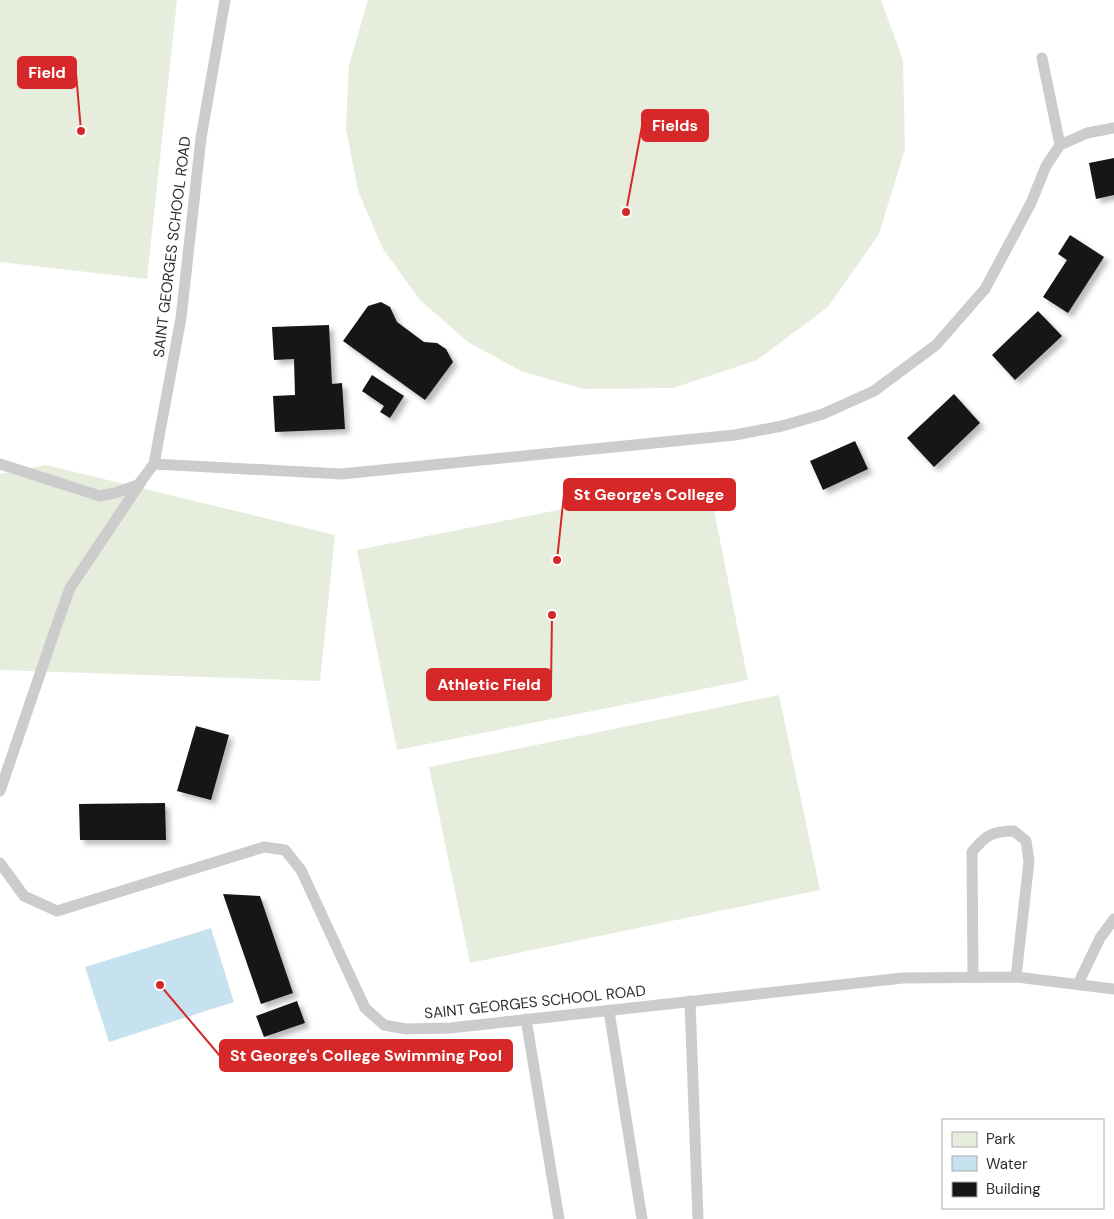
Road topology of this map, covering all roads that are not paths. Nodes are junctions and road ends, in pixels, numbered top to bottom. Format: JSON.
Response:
{"nodes":[{"id":1,"x":225,"y":0,"type":"edge"},
{"id":2,"x":1042,"y":58,"type":"dead end"},
{"id":3,"x":1114,"y":128,"type":"edge"},
{"id":4,"x":1060,"y":145,"type":"junction"},
{"id":5,"x":0,"y":464,"type":"edge"},
{"id":6,"x":154,"y":464,"type":"junction"},
{"id":7,"x":0,"y":791,"type":"edge"},
{"id":8,"x":0,"y":866,"type":"edge"},
{"id":9,"x":1114,"y":919,"type":"edge"},
{"id":10,"x":973,"y":976,"type":"junction"},
{"id":11,"x":1016,"y":977,"type":"junction"},
{"id":12,"x":1078,"y":984,"type":"junction"},
{"id":13,"x":1114,"y":989,"type":"edge"},
{"id":14,"x":690,"y":1001,"type":"junction"},
{"id":15,"x":609,"y":1011,"type":"junction"},
{"id":16,"x":526,"y":1019,"type":"junction"},
{"id":17,"x":559,"y":1219,"type":"edge"},
{"id":18,"x":642,"y":1219,"type":"edge"},
{"id":19,"x":698,"y":1219,"type":"edge"}],
"edges":[{"from":1,"to":6,"type":"lane","name":"SAINT GEORGES SCHOOL ROAD"},
{"from":2,"to":4,"type":"lane"},
{"from":3,"to":4,"type":"lane"},
{"from":4,"to":6,"type":"lane"},
{"from":5,"to":6,"type":"lane"},
{"from":6,"to":7,"type":"lane","name":"SAINT GEORGES SCHOOL ROAD"},
{"from":8,"to":16,"type":"lane","name":"SAINT GEORGES SCHOOL ROAD"},
{"from":9,"to":12,"type":"lane"},
{"from":10,"to":11,"type":"lane","name":"SAINT GEORGES SCHOOL ROAD"},
{"from":10,"to":11,"type":"lane"},
{"from":10,"to":14,"type":"lane","name":"SAINT GEORGES SCHOOL ROAD"},
{"from":11,"to":12,"type":"lane","name":"SAINT GEORGES SCHOOL ROAD"},
{"from":12,"to":13,"type":"lane","name":"SAINT GEORGES SCHOOL ROAD"},
{"from":14,"to":15,"type":"lane","name":"SAINT GEORGES SCHOOL ROAD"},
{"from":14,"to":19,"type":"lane"},
{"from":15,"to":16,"type":"lane","name":"SAINT GEORGES SCHOOL ROAD"},
{"from":15,"to":18,"type":"lane"},
{"from":16,"to":17,"type":"lane"}]}
